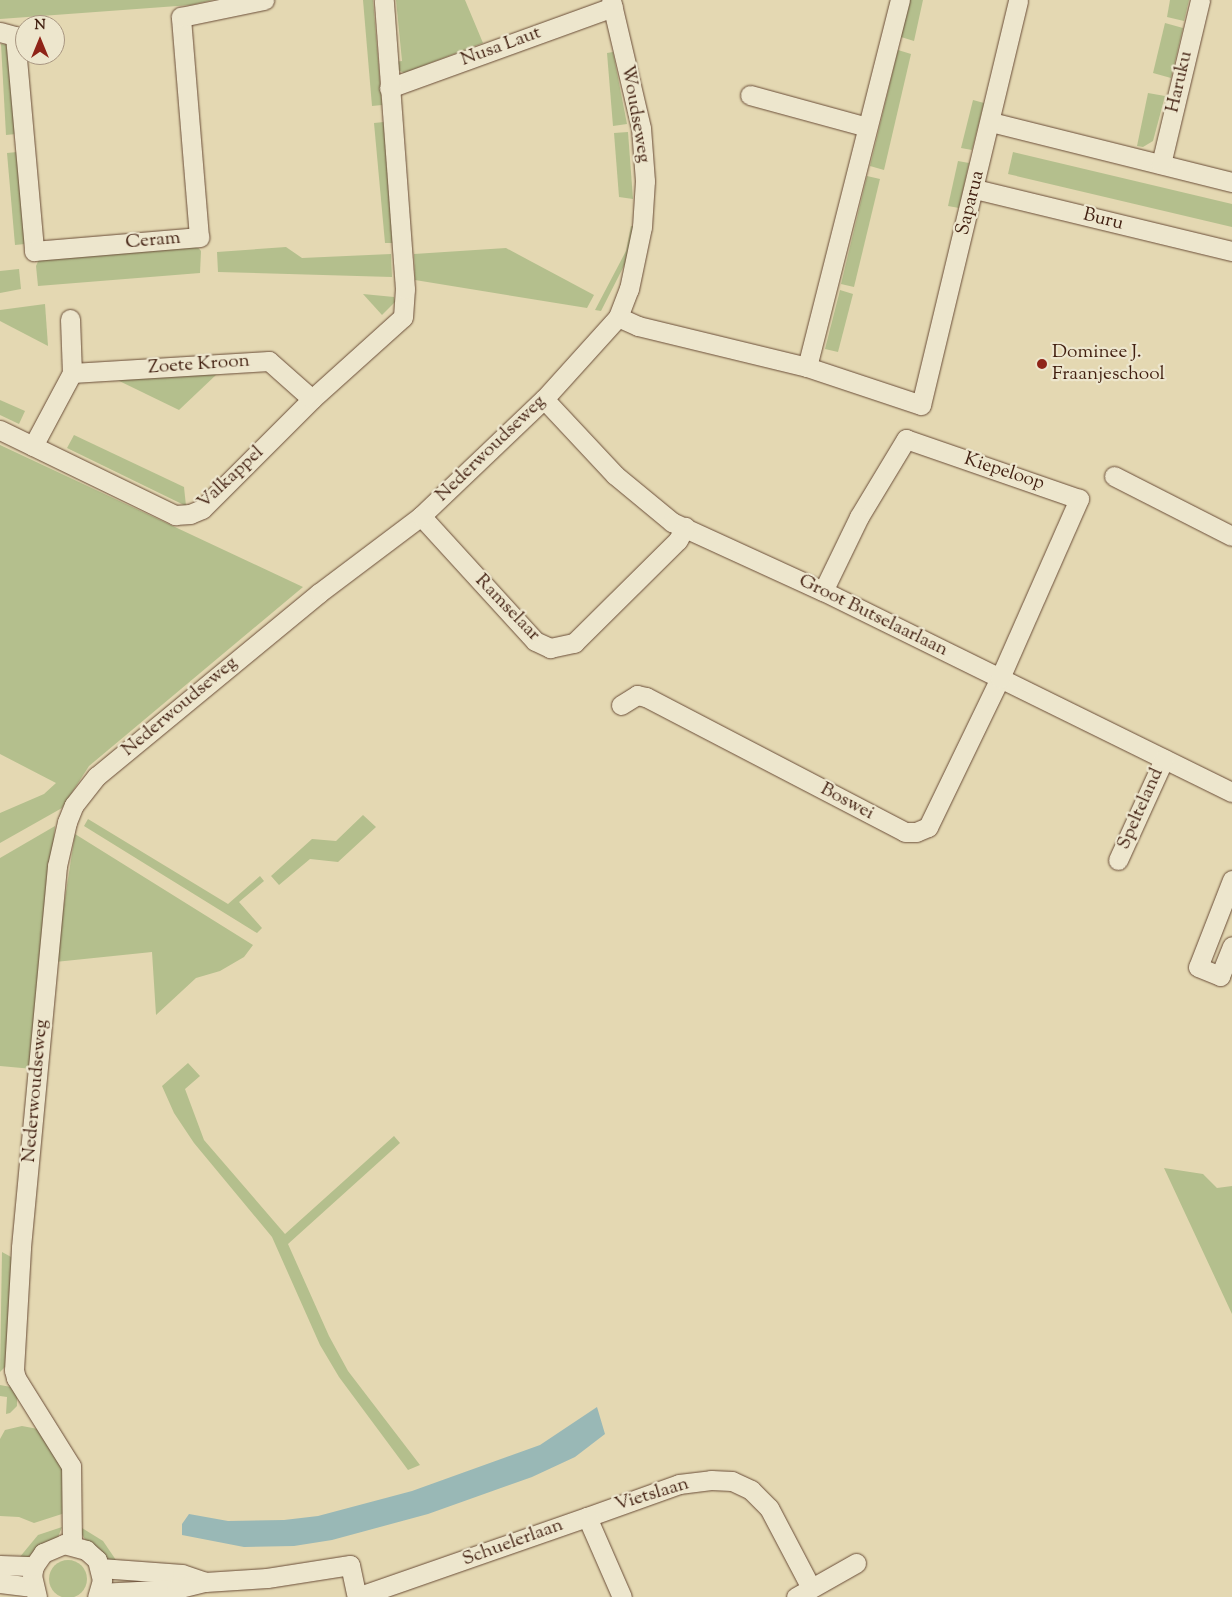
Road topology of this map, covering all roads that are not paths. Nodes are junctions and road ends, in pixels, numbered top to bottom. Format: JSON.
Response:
{"nodes":[{"id":1,"x":264,"y":0,"type":"edge"},
{"id":2,"x":384,"y":0,"type":"edge"},
{"id":3,"x":900,"y":0,"type":"edge"},
{"id":4,"x":1018,"y":0,"type":"edge"},
{"id":5,"x":1200,"y":0,"type":"edge"},
{"id":6,"x":612,"y":4,"type":"edge"},
{"id":7,"x":0,"y":32,"type":"edge"},
{"id":8,"x":389,"y":88,"type":"junction"},
{"id":9,"x":750,"y":95,"type":"dead end"},
{"id":10,"x":991,"y":122,"type":"junction"},
{"id":11,"x":866,"y":127,"type":"junction"},
{"id":12,"x":1161,"y":164,"type":"junction"},
{"id":13,"x":1232,"y":182,"type":"edge"},
{"id":14,"x":975,"y":189,"type":"junction"},
{"id":15,"x":1232,"y":251,"type":"edge"},
{"id":16,"x":618,"y":317,"type":"junction"},
{"id":17,"x":70,"y":319,"type":"dead end"},
{"id":18,"x":807,"y":367,"type":"junction"},
{"id":19,"x":72,"y":373,"type":"junction"},
{"id":20,"x":312,"y":399,"type":"junction"},
{"id":21,"x":544,"y":399,"type":"junction"},
{"id":22,"x":0,"y":430,"type":"edge"},
{"id":23,"x":33,"y":446,"type":"junction"},
{"id":24,"x":1114,"y":476,"type":"dead end"},
{"id":25,"x":422,"y":516,"type":"junction"},
{"id":26,"x":685,"y":528,"type":"junction"},
{"id":27,"x":1232,"y":536,"type":"edge"},
{"id":28,"x":824,"y":591,"type":"junction"},
{"id":29,"x":1000,"y":678,"type":"junction"},
{"id":30,"x":621,"y":705,"type":"dead end"},
{"id":31,"x":1164,"y":759,"type":"junction"},
{"id":32,"x":1232,"y":792,"type":"edge"},
{"id":33,"x":1118,"y":860,"type":"dead end"},
{"id":34,"x":1232,"y":880,"type":"edge"},
{"id":35,"x":1232,"y":946,"type":"edge"},
{"id":36,"x":587,"y":1517,"type":"junction"},
{"id":37,"x":72,"y":1544,"type":"junction"},
{"id":38,"x":856,"y":1563,"type":"dead end"},
{"id":39,"x":0,"y":1565,"type":"edge"},
{"id":40,"x":34,"y":1566,"type":"junction"},
{"id":41,"x":100,"y":1568,"type":"junction"},
{"id":42,"x":205,"y":1582,"type":"junction"},
{"id":43,"x":0,"y":1583,"type":"edge"},
{"id":44,"x":35,"y":1592,"type":"edge"},
{"id":45,"x":803,"y":1592,"type":"edge"},
{"id":46,"x":98,"y":1595,"type":"edge"},
{"id":47,"x":357,"y":1597,"type":"edge"},
{"id":48,"x":622,"y":1597,"type":"edge"}],
"edges":[{"from":1,"to":7,"type":"street","name":"Ceram"},
{"from":2,"to":8,"type":"street"},
{"from":3,"to":11,"type":"street"},
{"from":4,"to":10,"type":"street","name":"Saparua"},
{"from":5,"to":12,"type":"street","name":"Haruku"},
{"from":6,"to":8,"type":"street","name":"Nusa Laut"},
{"from":6,"to":16,"type":"street","name":"Woudseweg"},
{"from":8,"to":20,"type":"street","name":"Valkappel"},
{"from":9,"to":11,"type":"street"},
{"from":10,"to":12,"type":"street"},
{"from":10,"to":14,"type":"street","name":"Saparua"},
{"from":11,"to":18,"type":"street"},
{"from":12,"to":13,"type":"street"},
{"from":14,"to":15,"type":"street","name":"Buru"},
{"from":14,"to":18,"type":"street","name":"Saparua"},
{"from":16,"to":18,"type":"street"},
{"from":16,"to":21,"type":"street","name":"Nederwoudseweg"},
{"from":17,"to":19,"type":"street"},
{"from":19,"to":20,"type":"street","name":"Zoete Kroon"},
{"from":19,"to":23,"type":"street"},
{"from":20,"to":23,"type":"street","name":"Valkappel"},
{"from":21,"to":25,"type":"street","name":"Nederwoudseweg"},
{"from":21,"to":26,"type":"street","name":"Groot Butselaarlaan"},
{"from":22,"to":23,"type":"street","name":"Valkappel"},
{"from":24,"to":27,"type":"street"},
{"from":25,"to":26,"type":"street","name":"Ramselaar"},
{"from":25,"to":37,"type":"street","name":"Nederwoudseweg"},
{"from":26,"to":28,"type":"street","name":"Groot Butselaarlaan"},
{"from":28,"to":29,"type":"street","name":"Groot Butselaarlaan"},
{"from":28,"to":29,"type":"street","name":"Kiepeloop"},
{"from":29,"to":30,"type":"street","name":"Boswei"},
{"from":29,"to":31,"type":"street","name":"Groot Butselaarlaan"},
{"from":31,"to":32,"type":"street","name":"Groot Butselaarlaan"},
{"from":31,"to":33,"type":"street","name":"Spelteland"},
{"from":34,"to":35,"type":"street"},
{"from":36,"to":45,"type":"street","name":"Vietslaan"},
{"from":36,"to":47,"type":"street","name":"Schuelerlaan"},
{"from":36,"to":48,"type":"street","name":"Schuelerlaan"},
{"from":37,"to":40,"type":"street"},
{"from":37,"to":41,"type":"street"},
{"from":38,"to":45,"type":"street"},
{"from":39,"to":40,"type":"street"},
{"from":40,"to":44,"type":"street"},
{"from":41,"to":42,"type":"street"},
{"from":41,"to":46,"type":"street"},
{"from":42,"to":46,"type":"street"},
{"from":42,"to":47,"type":"street"},
{"from":43,"to":44,"type":"street"}]}
